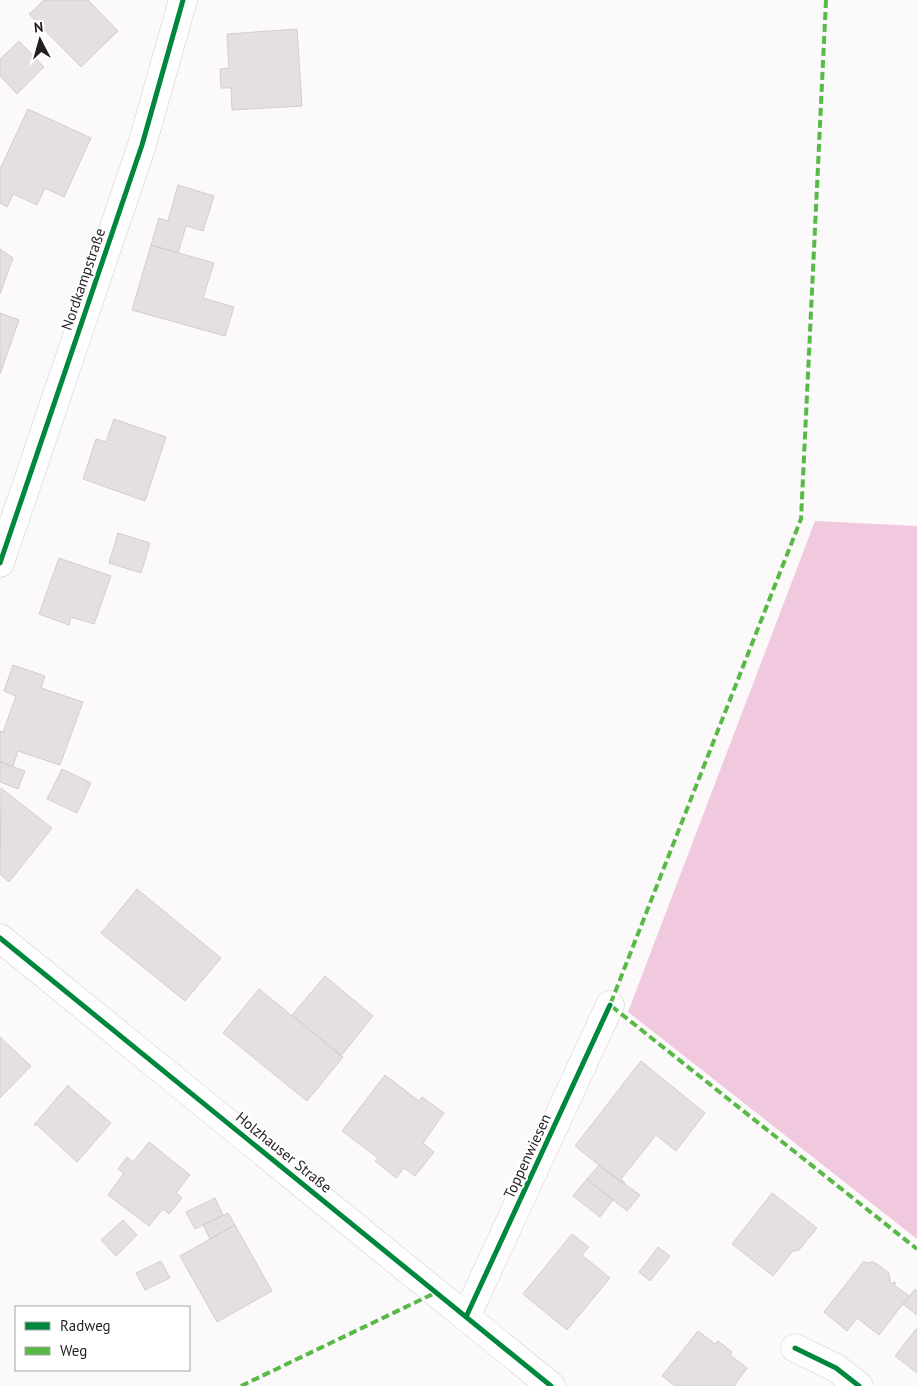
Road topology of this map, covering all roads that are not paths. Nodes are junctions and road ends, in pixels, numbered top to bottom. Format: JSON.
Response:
{"nodes":[{"id":1,"x":182,"y":0,"type":"edge"},
{"id":2,"x":0,"y":563,"type":"edge"},
{"id":3,"x":0,"y":938,"type":"edge"},
{"id":4,"x":610,"y":1005,"type":"dead end"},
{"id":5,"x":466,"y":1317,"type":"junction"},
{"id":6,"x":795,"y":1348,"type":"dead end"},
{"id":7,"x":551,"y":1386,"type":"edge"},
{"id":8,"x":858,"y":1386,"type":"edge"}],
"edges":[{"from":1,"to":2,"type":"street","name":"Nordkampstraße"},
{"from":3,"to":5,"type":"street","name":"Holzhauser Straße"},
{"from":4,"to":5,"type":"street","name":"Toppenwiesen"},
{"from":5,"to":7,"type":"street","name":"Holzhauser Straße"},
{"from":6,"to":8,"type":"street"}]}
